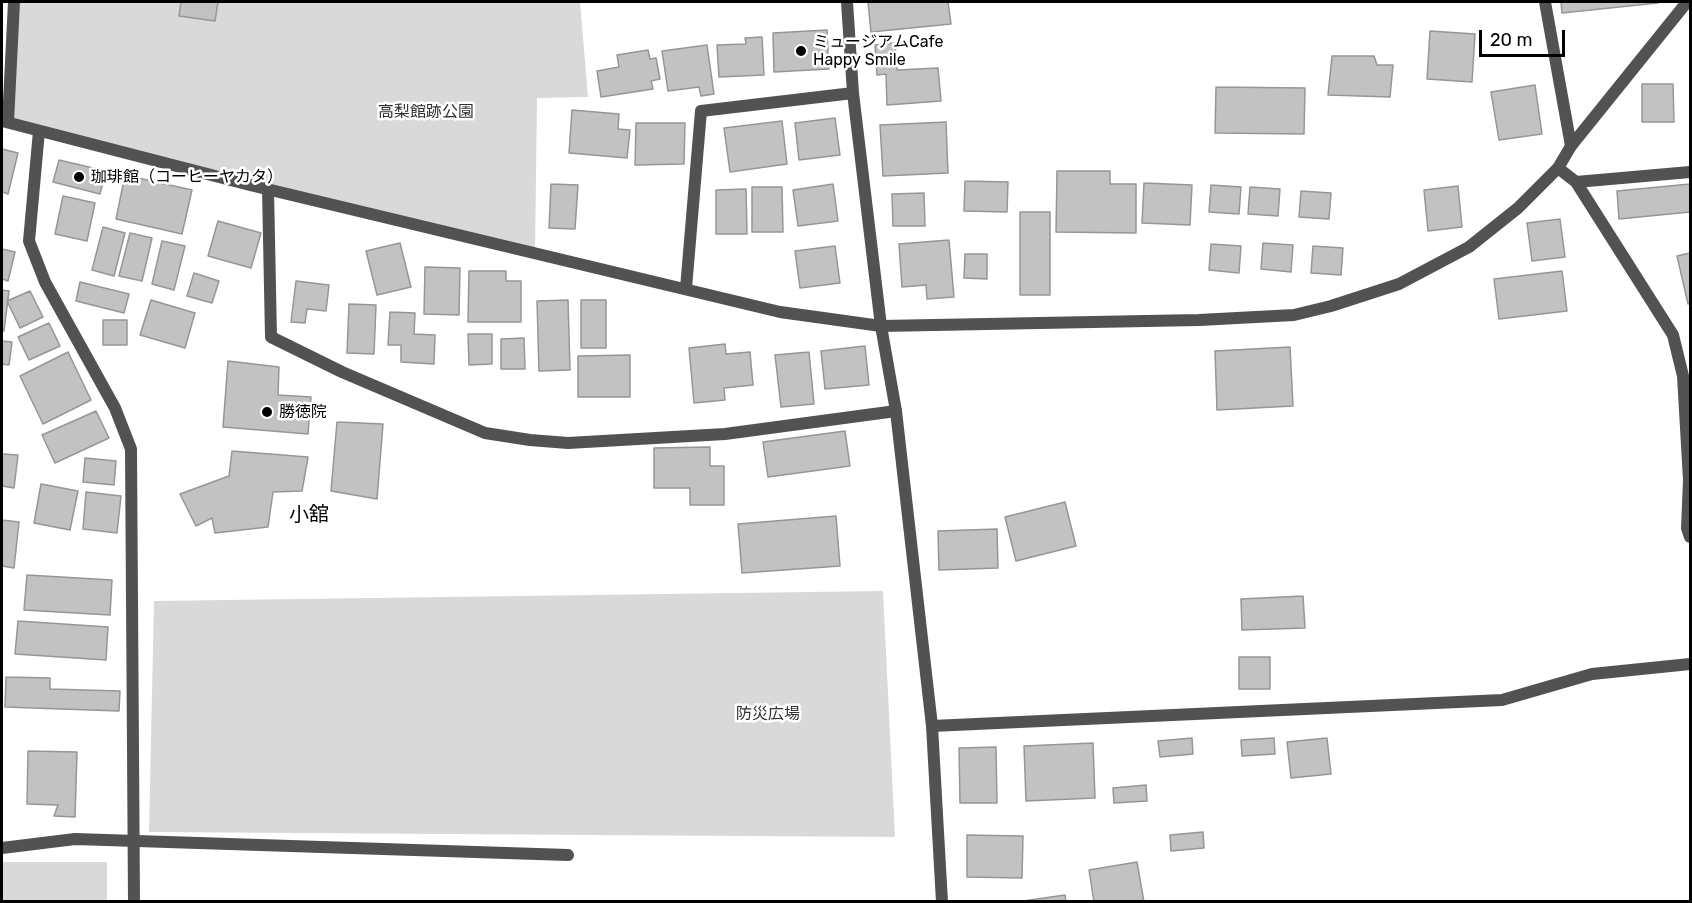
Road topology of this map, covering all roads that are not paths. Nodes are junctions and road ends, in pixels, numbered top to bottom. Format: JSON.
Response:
{"nodes":[{"id":1,"x":14,"y":2,"type":"edge"},
{"id":2,"x":847,"y":2,"type":"edge"},
{"id":3,"x":1545,"y":2,"type":"edge"},
{"id":4,"x":1687,"y":2,"type":"edge"},
{"id":5,"x":853,"y":93,"type":"junction"},
{"id":6,"x":5,"y":122,"type":"edge"},
{"id":7,"x":39,"y":131,"type":"junction"},
{"id":8,"x":1571,"y":146,"type":"junction"},
{"id":9,"x":1558,"y":168,"type":"junction"},
{"id":10,"x":1690,"y":172,"type":"edge"},
{"id":11,"x":1576,"y":182,"type":"junction"},
{"id":12,"x":268,"y":189,"type":"junction"},
{"id":13,"x":686,"y":288,"type":"junction"},
{"id":14,"x":881,"y":326,"type":"junction"},
{"id":15,"x":896,"y":411,"type":"junction"},
{"id":16,"x":1690,"y":537,"type":"edge"},
{"id":17,"x":1690,"y":664,"type":"edge"},
{"id":18,"x":932,"y":726,"type":"junction"},
{"id":19,"x":133,"y":842,"type":"junction"},
{"id":20,"x":2,"y":848,"type":"edge"},
{"id":21,"x":568,"y":855,"type":"dead end"},
{"id":22,"x":134,"y":902,"type":"edge"},
{"id":23,"x":942,"y":902,"type":"edge"}],
"edges":[{"from":1,"to":6,"type":"street"},
{"from":2,"to":5,"type":"street"},
{"from":3,"to":8,"type":"street"},
{"from":4,"to":8,"type":"street"},
{"from":5,"to":13,"type":"street"},
{"from":5,"to":14,"type":"street"},
{"from":6,"to":7,"type":"street"},
{"from":7,"to":12,"type":"street"},
{"from":7,"to":19,"type":"street"},
{"from":8,"to":9,"type":"street"},
{"from":9,"to":11,"type":"street"},
{"from":9,"to":14,"type":"street"},
{"from":10,"to":11,"type":"street"},
{"from":11,"to":16,"type":"street"},
{"from":12,"to":13,"type":"street"},
{"from":12,"to":15,"type":"street"},
{"from":13,"to":14,"type":"street"},
{"from":14,"to":15,"type":"street"},
{"from":15,"to":18,"type":"street"},
{"from":17,"to":18,"type":"street"},
{"from":18,"to":23,"type":"street"},
{"from":19,"to":20,"type":"street"},
{"from":19,"to":21,"type":"street"},
{"from":19,"to":22,"type":"street"}]}
